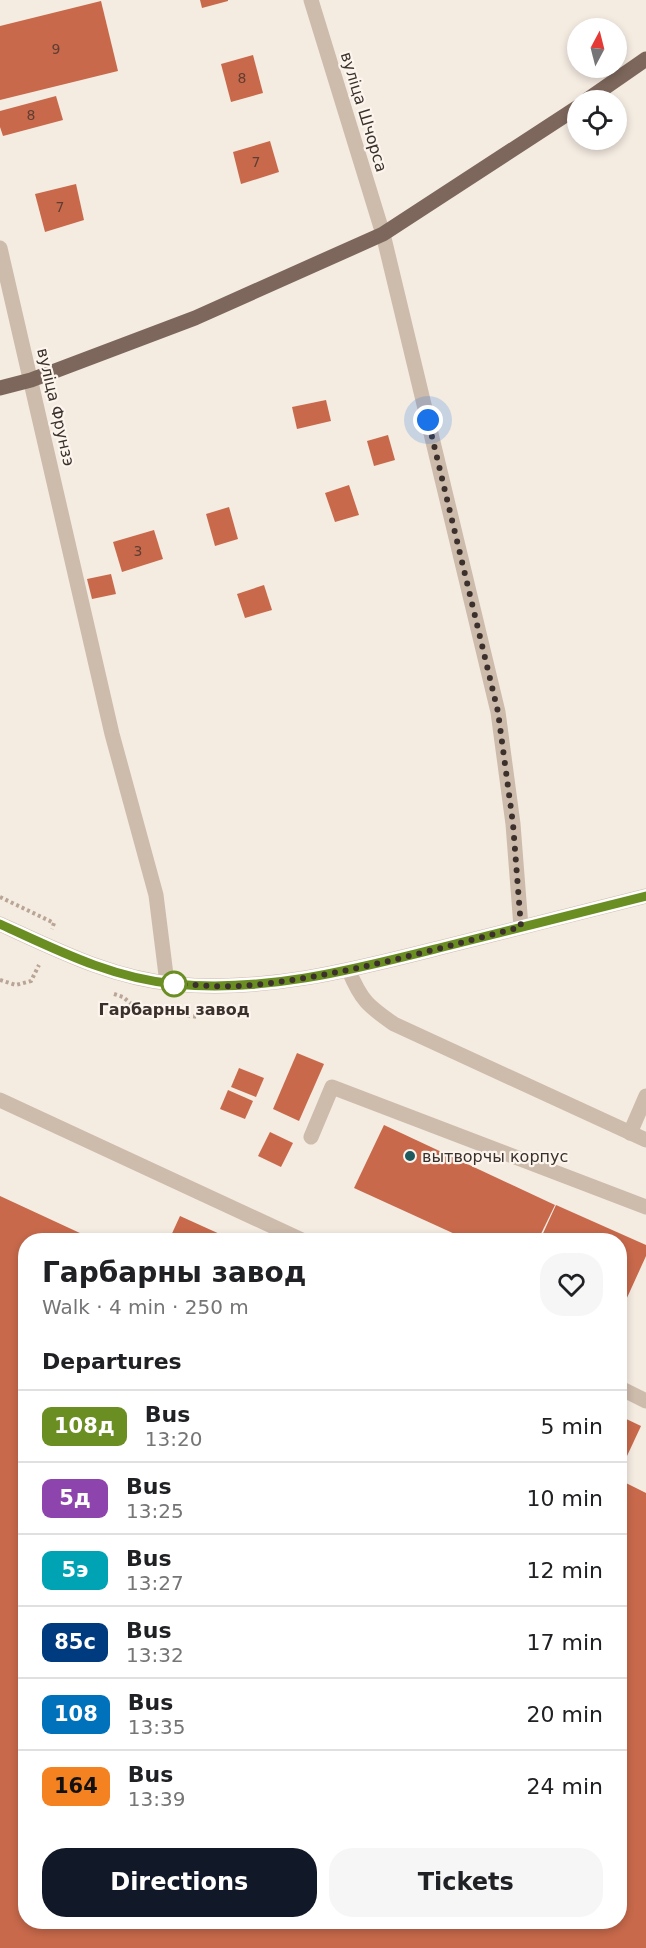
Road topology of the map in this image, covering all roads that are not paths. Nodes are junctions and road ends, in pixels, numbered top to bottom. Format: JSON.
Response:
{"nodes":[{"id":1,"x":311,"y":0,"type":"edge"},
{"id":2,"x":646,"y":59,"type":"edge"},
{"id":3,"x":601,"y":90,"type":"edge"},
{"id":4,"x":567,"y":114,"type":"edge"},
{"id":5,"x":383,"y":234,"type":"junction"},
{"id":6,"x":0,"y":248,"type":"edge"},
{"id":7,"x":32,"y":380,"type":"junction"},
{"id":8,"x":0,"y":388,"type":"edge"},
{"id":9,"x":646,"y":896,"type":"edge"},
{"id":10,"x":0,"y":924,"type":"edge"},
{"id":11,"x":521,"y":927,"type":"junction"},
{"id":12,"x":349,"y":971,"type":"junction"},
{"id":13,"x":167,"y":983,"type":"junction"},
{"id":14,"x":646,"y":1096,"type":"edge"},
{"id":15,"x":0,"y":1100,"type":"edge"},
{"id":16,"x":630,"y":1133,"type":"junction"},
{"id":17,"x":311,"y":1137,"type":"dead end"},
{"id":18,"x":646,"y":1140,"type":"edge"},
{"id":19,"x":646,"y":1207,"type":"edge"},
{"id":20,"x":287,"y":1233,"type":"edge"},
{"id":21,"x":627,"y":1392,"type":"edge"},
{"id":22,"x":646,"y":1401,"type":"edge"}],
"edges":[{"from":1,"to":5,"type":"street","name":"вуліца Шчорса"},
{"from":2,"to":3,"type":"main road"},
{"from":4,"to":5,"type":"main road"},
{"from":5,"to":7,"type":"main road"},
{"from":5,"to":11,"type":"street","name":"вуліца Шчорса"},
{"from":6,"to":7,"type":"street","name":"вуліца Фрунзэ"},
{"from":7,"to":8,"type":"main road"},
{"from":7,"to":13,"type":"street","name":"вуліца Фрунзэ"},
{"from":9,"to":11,"type":"street"},
{"from":10,"to":13,"type":"street"},
{"from":11,"to":12,"type":"street"},
{"from":12,"to":13,"type":"street"},
{"from":12,"to":16,"type":"street"},
{"from":14,"to":16,"type":"street"},
{"from":15,"to":20,"type":"street"},
{"from":16,"to":18,"type":"street"},
{"from":17,"to":19,"type":"street"},
{"from":21,"to":22,"type":"street"}]}
